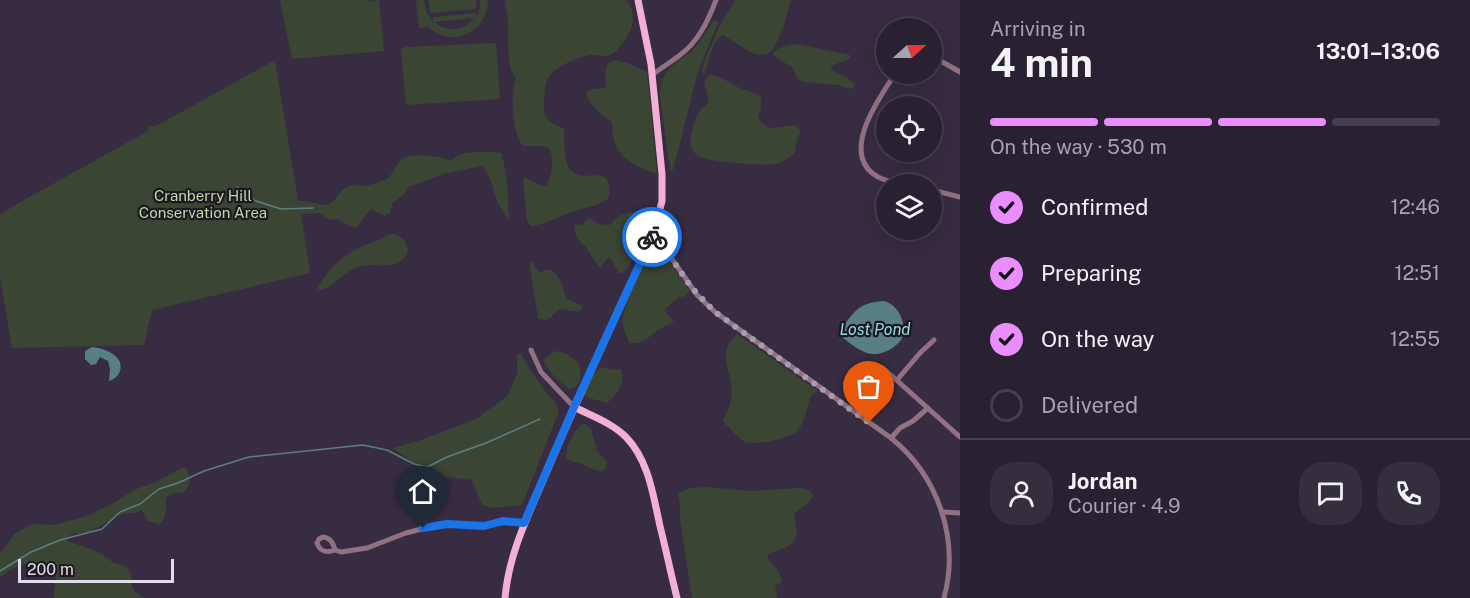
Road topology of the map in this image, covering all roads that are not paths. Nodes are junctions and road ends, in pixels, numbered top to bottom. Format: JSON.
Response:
{"nodes":[{"id":1,"x":638,"y":0,"type":"edge"},
{"id":2,"x":716,"y":0,"type":"edge"},
{"id":3,"x":942,"y":62,"type":"edge"},
{"id":4,"x":651,"y":64,"type":"junction"},
{"id":5,"x":666,"y":64,"type":"junction"},
{"id":6,"x":960,"y":72,"type":"edge"},
{"id":7,"x":652,"y":75,"type":"junction"},
{"id":8,"x":889,"y":84,"type":"edge"},
{"id":9,"x":876,"y":176,"type":"edge"},
{"id":10,"x":942,"y":192,"type":"edge"},
{"id":11,"x":960,"y":197,"type":"edge"},
{"id":12,"x":654,"y":233,"type":"junction"},
{"id":13,"x":934,"y":340,"type":"dead end"},
{"id":14,"x":531,"y":350,"type":"dead end"},
{"id":15,"x":883,"y":368,"type":"dead end"},
{"id":16,"x":897,"y":380,"type":"junction"},
{"id":17,"x":574,"y":407,"type":"junction"},
{"id":18,"x":928,"y":408,"type":"junction"},
{"id":19,"x":960,"y":437,"type":"edge"},
{"id":20,"x":891,"y":438,"type":"junction"},
{"id":21,"x":942,"y":512,"type":"junction"},
{"id":22,"x":960,"y":513,"type":"edge"},
{"id":23,"x":524,"y":523,"type":"junction"},
{"id":24,"x":334,"y":550,"type":"dead end"},
{"id":25,"x":505,"y":598,"type":"edge"},
{"id":26,"x":678,"y":598,"type":"edge"},
{"id":27,"x":944,"y":598,"type":"edge"}],
"edges":[{"from":1,"to":4,"type":"main road"},
{"from":2,"to":5,"type":"street"},
{"from":3,"to":6,"type":"street"},
{"from":4,"to":5,"type":"street"},
{"from":4,"to":7,"type":"main road"},
{"from":5,"to":7,"type":"street"},
{"from":7,"to":12,"type":"main road"},
{"from":8,"to":9,"type":"street"},
{"from":10,"to":11,"type":"street"},
{"from":12,"to":17,"type":"main road"},
{"from":12,"to":20,"type":"street"},
{"from":13,"to":16,"type":"street"},
{"from":14,"to":17,"type":"street"},
{"from":15,"to":16,"type":"street"},
{"from":16,"to":18,"type":"street"},
{"from":17,"to":23,"type":"main road"},
{"from":17,"to":26,"type":"main road"},
{"from":18,"to":19,"type":"street"},
{"from":18,"to":20,"type":"street"},
{"from":20,"to":21,"type":"street"},
{"from":21,"to":22,"type":"street"},
{"from":21,"to":27,"type":"street"},
{"from":23,"to":24,"type":"street"},
{"from":23,"to":25,"type":"main road"}]}
